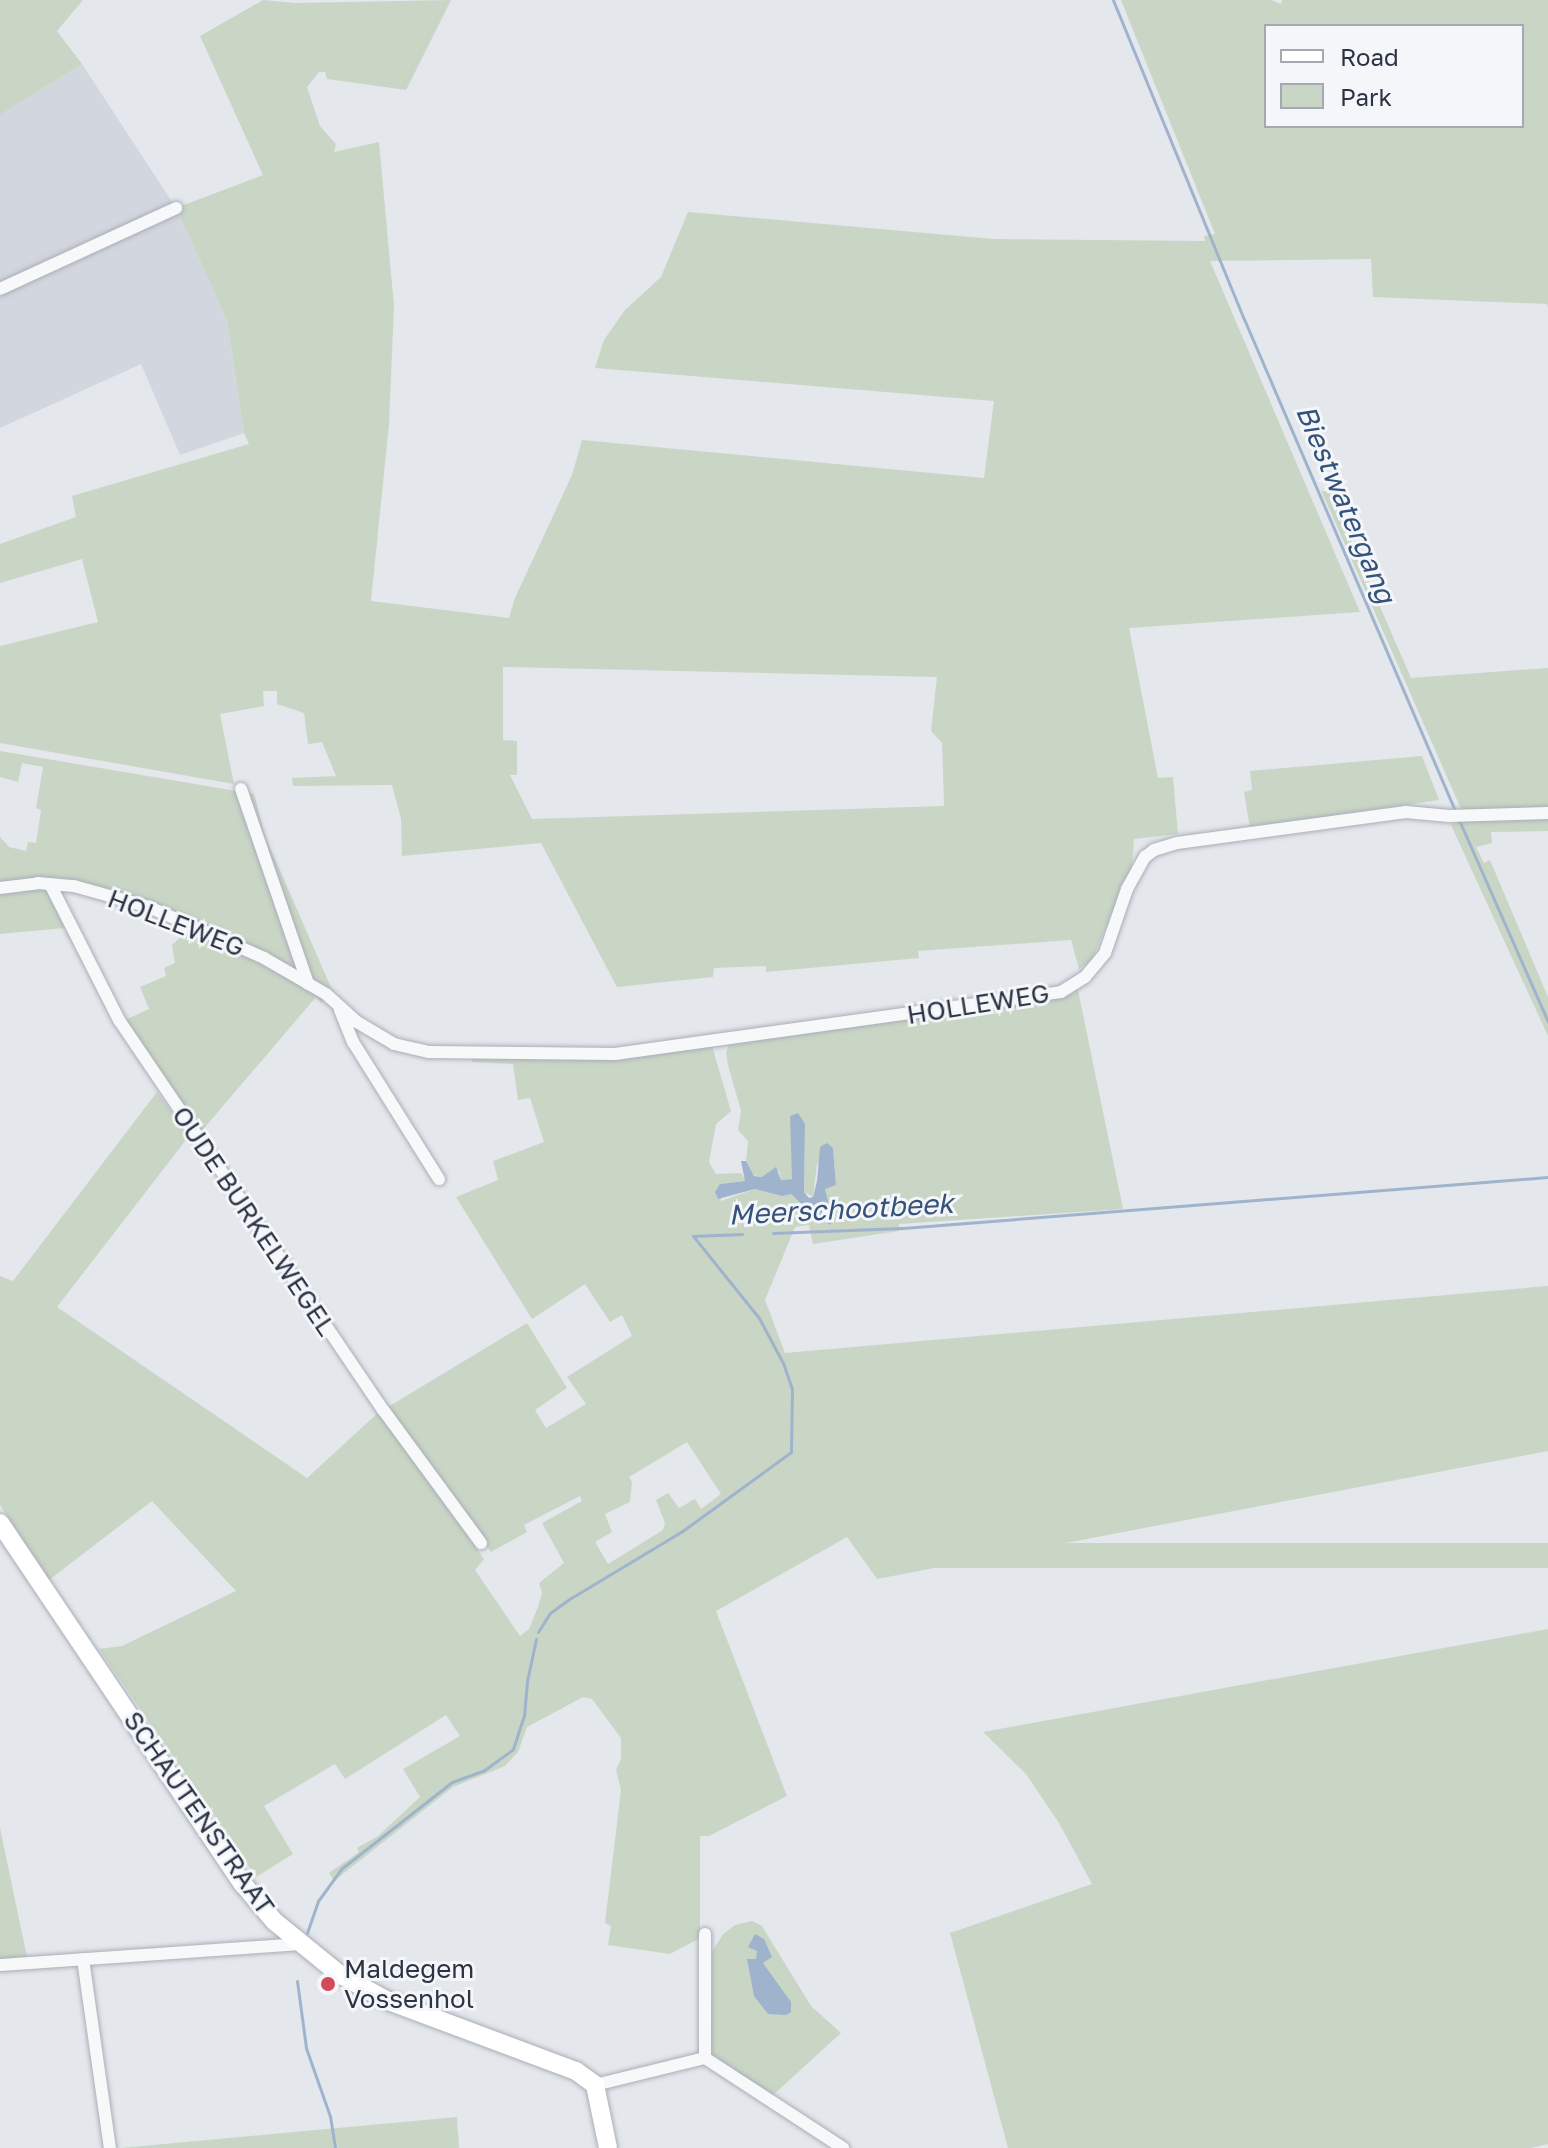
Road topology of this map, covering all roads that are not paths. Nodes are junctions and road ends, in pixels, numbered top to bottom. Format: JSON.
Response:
{"nodes":[{"id":1,"x":176,"y":208,"type":"dead end"},
{"id":2,"x":0,"y":289,"type":"edge"},
{"id":3,"x":241,"y":789,"type":"dead end"},
{"id":4,"x":1548,"y":813,"type":"edge"},
{"id":5,"x":50,"y":884,"type":"junction"},
{"id":6,"x":0,"y":888,"type":"edge"},
{"id":7,"x":308,"y":984,"type":"junction"},
{"id":8,"x":338,"y":1005,"type":"junction"},
{"id":9,"x":439,"y":1179,"type":"dead end"},
{"id":10,"x":0,"y":1523,"type":"edge"},
{"id":11,"x":481,"y":1543,"type":"dead end"},
{"id":12,"x":705,"y":1934,"type":"dead end"},
{"id":13,"x":298,"y":1944,"type":"junction"},
{"id":14,"x":83,"y":1959,"type":"junction"},
{"id":15,"x":0,"y":1965,"type":"edge"},
{"id":16,"x":705,"y":2058,"type":"junction"},
{"id":17,"x":595,"y":2085,"type":"junction"},
{"id":18,"x":110,"y":2148,"type":"edge"},
{"id":19,"x":608,"y":2148,"type":"edge"},
{"id":20,"x":843,"y":2148,"type":"edge"}],
"edges":[{"from":1,"to":2,"type":"street"},
{"from":3,"to":7,"type":"street"},
{"from":4,"to":8,"type":"street","name":"HOLLEWEG"},
{"from":5,"to":6,"type":"street","name":"HOLLEWEG"},
{"from":5,"to":7,"type":"street","name":"HOLLEWEG"},
{"from":5,"to":11,"type":"street","name":"OUDE BURKELWEGEL"},
{"from":7,"to":8,"type":"street","name":"HOLLEWEG"},
{"from":8,"to":9,"type":"street"},
{"from":10,"to":13,"type":"street","name":"SCHAUTENSTRAAT"},
{"from":12,"to":16,"type":"street"},
{"from":13,"to":14,"type":"street"},
{"from":13,"to":17,"type":"street","name":"SCHAUTENSTRAAT"},
{"from":14,"to":15,"type":"street"},
{"from":14,"to":18,"type":"street"},
{"from":16,"to":17,"type":"street"},
{"from":16,"to":20,"type":"street"},
{"from":17,"to":19,"type":"street"}]}
